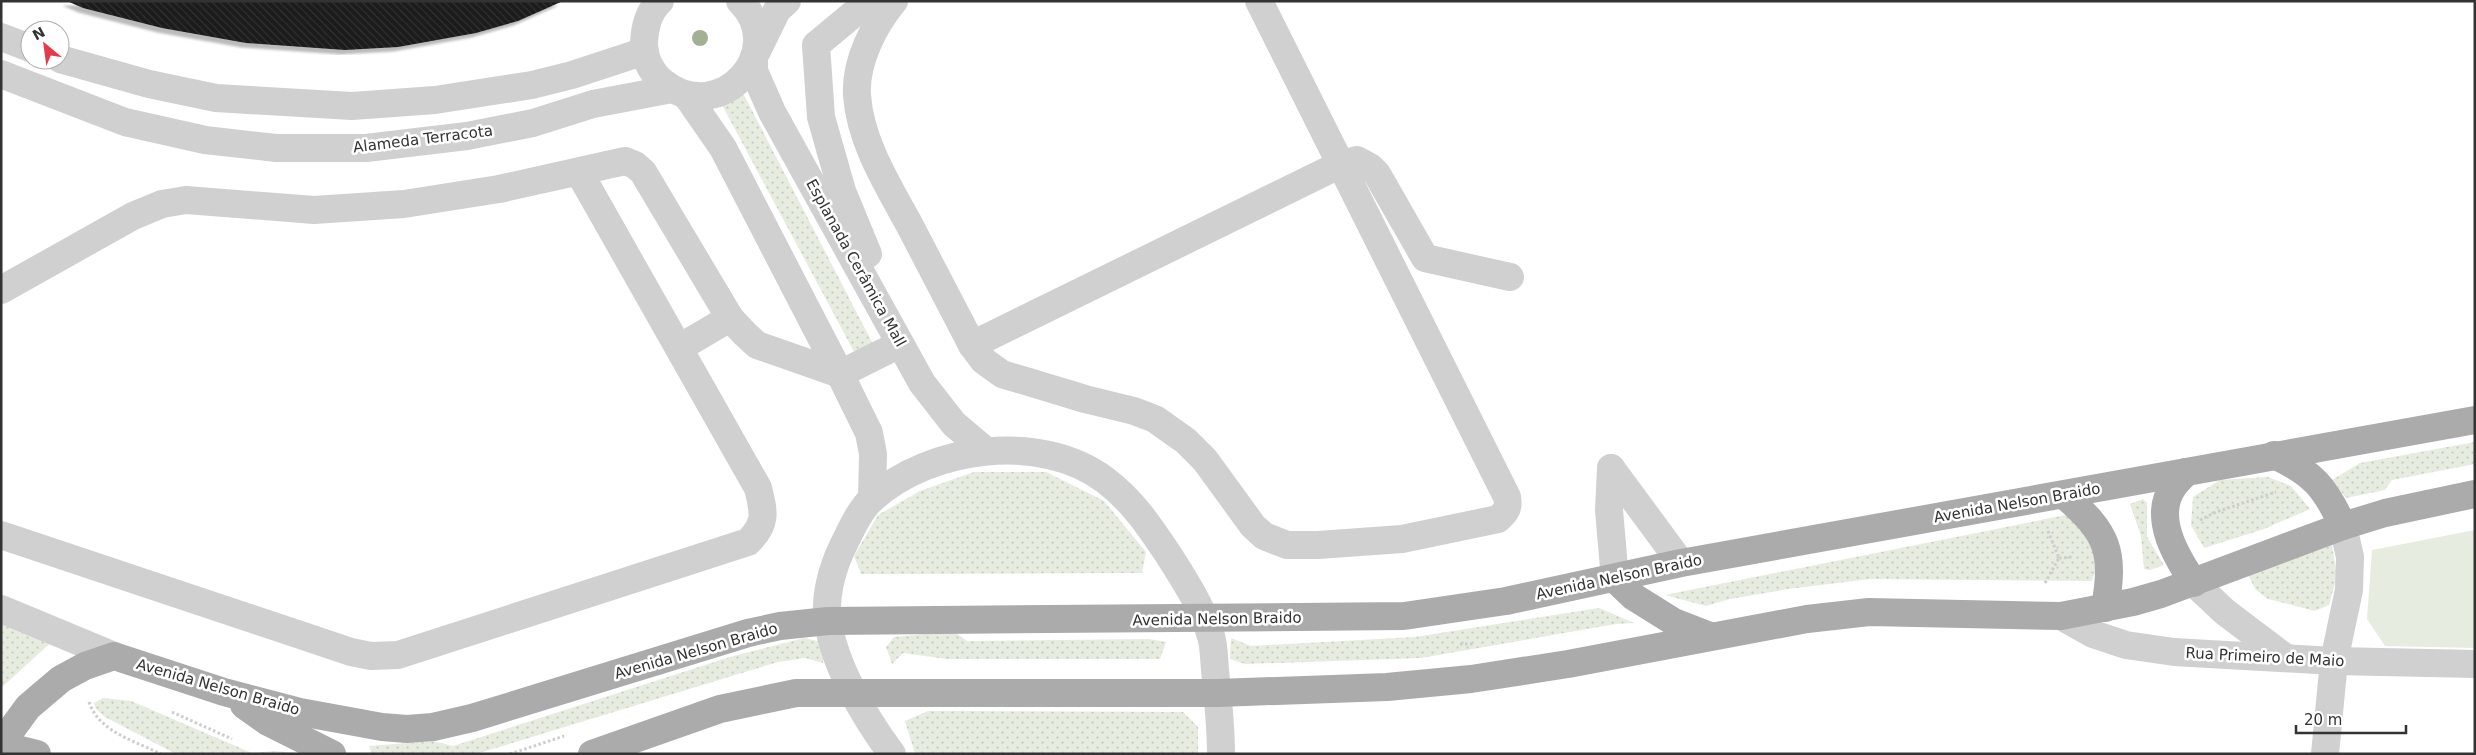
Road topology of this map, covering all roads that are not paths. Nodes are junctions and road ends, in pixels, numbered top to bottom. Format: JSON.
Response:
{"nodes":[{"id":1,"x":660,"y":1,"type":"edge"},
{"id":2,"x":740,"y":1,"type":"edge"},
{"id":3,"x":787,"y":1,"type":"edge"},
{"id":4,"x":869,"y":1,"type":"edge"},
{"id":5,"x":894,"y":1,"type":"edge"},
{"id":6,"x":1259,"y":1,"type":"edge"},
{"id":7,"x":1,"y":37,"type":"edge"},
{"id":8,"x":20,"y":44,"type":"edge"},
{"id":9,"x":645,"y":51,"type":"junction"},
{"id":10,"x":755,"y":56,"type":"junction"},
{"id":11,"x":70,"y":62,"type":"edge"},
{"id":12,"x":1,"y":74,"type":"edge"},
{"id":13,"x":679,"y":93,"type":"junction"},
{"id":14,"x":1339,"y":165,"type":"junction"},
{"id":15,"x":579,"y":172,"type":"junction"},
{"id":16,"x":1425,"y":258,"type":"junction"},
{"id":17,"x":1394,"y":274,"type":"junction"},
{"id":18,"x":1510,"y":277,"type":"dead end"},
{"id":19,"x":1,"y":290,"type":"edge"},
{"id":20,"x":730,"y":318,"type":"junction"},
{"id":21,"x":972,"y":346,"type":"junction"},
{"id":22,"x":679,"y":348,"type":"junction"},
{"id":23,"x":906,"y":354,"type":"junction"},
{"id":24,"x":840,"y":374,"type":"junction"},
{"id":25,"x":2475,"y":420,"type":"edge"},
{"id":26,"x":986,"y":451,"type":"junction"},
{"id":27,"x":2274,"y":455,"type":"junction"},
{"id":28,"x":2186,"y":472,"type":"junction"},
{"id":29,"x":2475,"y":494,"type":"edge"},
{"id":30,"x":2064,"y":495,"type":"junction"},
{"id":31,"x":872,"y":499,"type":"junction"},
{"id":32,"x":2343,"y":526,"type":"junction"},
{"id":33,"x":1,"y":534,"type":"edge"},
{"id":34,"x":1681,"y":563,"type":"junction"},
{"id":35,"x":1615,"y":579,"type":"junction"},
{"id":36,"x":2194,"y":583,"type":"junction"},
{"id":37,"x":2105,"y":608,"type":"junction"},
{"id":38,"x":1,"y":609,"type":"edge"},
{"id":39,"x":2061,"y":616,"type":"junction"},
{"id":40,"x":1205,"y":620,"type":"junction"},
{"id":41,"x":828,"y":621,"type":"junction"},
{"id":42,"x":1710,"y":636,"type":"junction"},
{"id":43,"x":114,"y":656,"type":"junction"},
{"id":44,"x":2286,"y":658,"type":"junction"},
{"id":45,"x":2334,"y":660,"type":"junction"},
{"id":46,"x":2475,"y":664,"type":"edge"},
{"id":47,"x":224,"y":692,"type":"junction"},
{"id":48,"x":852,"y":692,"type":"junction"},
{"id":49,"x":1218,"y":693,"type":"junction"},
{"id":50,"x":1,"y":745,"type":"edge"},
{"id":51,"x":37,"y":754,"type":"edge"},
{"id":52,"x":332,"y":754,"type":"edge"},
{"id":53,"x":592,"y":754,"type":"edge"},
{"id":54,"x":892,"y":754,"type":"edge"},
{"id":55,"x":1221,"y":754,"type":"edge"},
{"id":56,"x":2326,"y":754,"type":"edge"}],
"edges":[{"from":1,"to":9,"type":"street"},
{"from":2,"to":10,"type":"street","name":"Esplanada Cerâmica Mall"},
{"from":3,"to":10,"type":"street"},
{"from":4,"to":23,"type":"street"},
{"from":5,"to":21,"type":"street"},
{"from":6,"to":14,"type":"street"},
{"from":7,"to":8,"type":"street"},
{"from":9,"to":11,"type":"street"},
{"from":9,"to":13,"type":"street"},
{"from":10,"to":13,"type":"street","name":"Alameda Terracota"},
{"from":10,"to":23,"type":"street","name":"Esplanada Cerâmica Mall"},
{"from":12,"to":13,"type":"street","name":"Alameda Terracota"},
{"from":13,"to":24,"type":"street"},
{"from":14,"to":16,"type":"street"},
{"from":14,"to":17,"type":"street"},
{"from":14,"to":21,"type":"street"},
{"from":15,"to":19,"type":"street"},
{"from":15,"to":20,"type":"street"},
{"from":15,"to":22,"type":"street"},
{"from":16,"to":17,"type":"street"},
{"from":16,"to":18,"type":"street"},
{"from":17,"to":21,"type":"street"},
{"from":20,"to":22,"type":"street"},
{"from":20,"to":24,"type":"street"},
{"from":22,"to":33,"type":"street"},
{"from":23,"to":24,"type":"street"},
{"from":23,"to":26,"type":"street","name":"Esplanada Cerâmica Mall"},
{"from":24,"to":31,"type":"street"},
{"from":25,"to":27,"type":"main road","name":"Avenida Nelson Braido"},
{"from":26,"to":31,"type":"street"},
{"from":26,"to":40,"type":"street"},
{"from":27,"to":28,"type":"main road","name":"Avenida Nelson Braido"},
{"from":27,"to":32,"type":"main road"},
{"from":28,"to":30,"type":"main road","name":"Avenida Nelson Braido"},
{"from":28,"to":36,"type":"main road"},
{"from":29,"to":32,"type":"main road"},
{"from":30,"to":34,"type":"main road","name":"Avenida Nelson Braido"},
{"from":30,"to":37,"type":"main road"},
{"from":31,"to":41,"type":"street"},
{"from":32,"to":36,"type":"main road"},
{"from":32,"to":45,"type":"street"},
{"from":34,"to":35,"type":"main road","name":"Avenida Nelson Braido"},
{"from":34,"to":35,"type":"street"},
{"from":35,"to":40,"type":"main road","name":"Avenida Nelson Braido"},
{"from":35,"to":42,"type":"main road"},
{"from":36,"to":37,"type":"main road"},
{"from":36,"to":44,"type":"street"},
{"from":37,"to":39,"type":"main road"},
{"from":38,"to":43,"type":"street"},
{"from":39,"to":42,"type":"main road"},
{"from":39,"to":44,"type":"street","name":"Rua Primeiro de Maio"},
{"from":40,"to":41,"type":"main road","name":"Avenida Nelson Braido"},
{"from":40,"to":49,"type":"street"},
{"from":41,"to":47,"type":"main road","name":"Avenida Nelson Braido"},
{"from":41,"to":48,"type":"street"},
{"from":42,"to":49,"type":"main road"},
{"from":43,"to":47,"type":"main road","name":"Avenida Nelson Braido"},
{"from":43,"to":50,"type":"main road"},
{"from":44,"to":45,"type":"street","name":"Rua Primeiro de Maio"},
{"from":45,"to":46,"type":"street","name":"Rua Primeiro de Maio"},
{"from":45,"to":56,"type":"street"},
{"from":47,"to":52,"type":"main road"},
{"from":48,"to":49,"type":"main road"},
{"from":48,"to":53,"type":"main road"},
{"from":48,"to":54,"type":"street"},
{"from":49,"to":55,"type":"street"},
{"from":50,"to":51,"type":"main road"}]}
